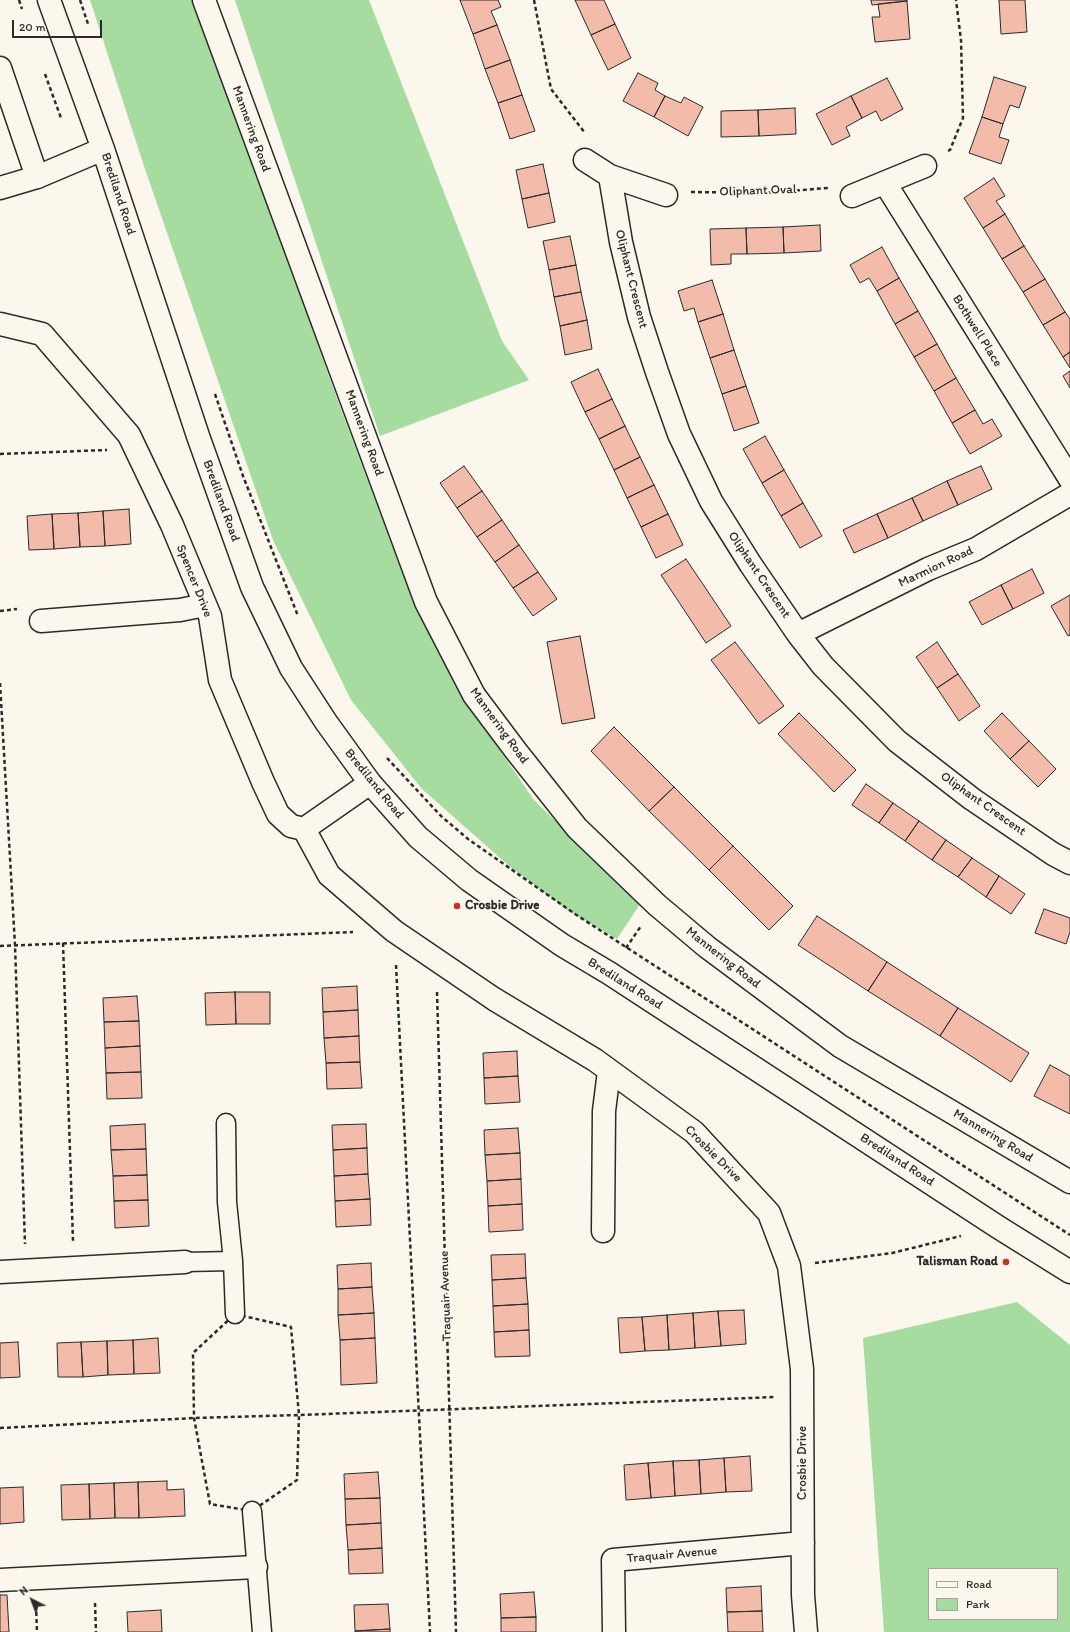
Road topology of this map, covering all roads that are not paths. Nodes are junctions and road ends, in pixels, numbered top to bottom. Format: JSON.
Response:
{"nodes":[{"id":1,"x":48,"y":0,"type":"edge"},
{"id":2,"x":204,"y":0,"type":"edge"},
{"id":3,"x":0,"y":68,"type":"edge"},
{"id":4,"x":103,"y":149,"type":"junction"},
{"id":5,"x":585,"y":160,"type":"road end"},
{"id":6,"x":925,"y":166,"type":"road end"},
{"id":7,"x":610,"y":176,"type":"junction"},
{"id":8,"x":37,"y":177,"type":"junction"},
{"id":9,"x":885,"y":183,"type":"junction"},
{"id":10,"x":0,"y":188,"type":"edge"},
{"id":11,"x":666,"y":195,"type":"road end"},
{"id":12,"x":852,"y":196,"type":"road end"},
{"id":13,"x":0,"y":324,"type":"edge"},
{"id":14,"x":1070,"y":479,"type":"edge"},
{"id":15,"x":1070,"y":494,"type":"edge"},
{"id":16,"x":205,"y":605,"type":"junction"},
{"id":17,"x":41,"y":621,"type":"dead end"},
{"id":18,"x":798,"y":634,"type":"junction"},
{"id":19,"x":370,"y":783,"type":"junction"},
{"id":20,"x":304,"y":829,"type":"junction"},
{"id":21,"x":1070,"y":863,"type":"edge"},
{"id":22,"x":609,"y":1071,"type":"junction"},
{"id":23,"x":226,"y":1123,"type":"dead end"},
{"id":24,"x":1070,"y":1182,"type":"edge"},
{"id":25,"x":603,"y":1231,"type":"dead end"},
{"id":26,"x":233,"y":1261,"type":"junction"},
{"id":27,"x":185,"y":1262,"type":"joint"},
{"id":28,"x":0,"y":1272,"type":"edge"},
{"id":29,"x":1070,"y":1272,"type":"edge"},
{"id":30,"x":235,"y":1314,"type":"road end"},
{"id":31,"x":252,"y":1511,"type":"road end"},
{"id":32,"x":803,"y":1543,"type":"junction"},
{"id":33,"x":256,"y":1567,"type":"junction"},
{"id":34,"x":0,"y":1580,"type":"edge"},
{"id":35,"x":262,"y":1632,"type":"edge"},
{"id":36,"x":614,"y":1632,"type":"edge"},
{"id":37,"x":806,"y":1632,"type":"edge"}],
"edges":[{"from":1,"to":4,"type":"street","name":"Brediland Road"},
{"from":2,"to":24,"type":"street","name":"Mannering Road"},
{"from":3,"to":8,"type":"street"},
{"from":4,"to":8,"type":"street"},
{"from":4,"to":19,"type":"street","name":"Brediland Road"},
{"from":5,"to":7,"type":"street"},
{"from":6,"to":9,"type":"street"},
{"from":7,"to":11,"type":"street"},
{"from":7,"to":18,"type":"street","name":"Oliphant Crescent"},
{"from":8,"to":10,"type":"street"},
{"from":9,"to":12,"type":"street"},
{"from":9,"to":14,"type":"street","name":"Bothwell Place"},
{"from":13,"to":16,"type":"street","name":"Spencer Drive"},
{"from":15,"to":18,"type":"street","name":"Marmion Road"},
{"from":16,"to":17,"type":"street"},
{"from":16,"to":20,"type":"street","name":"Spencer Drive"},
{"from":18,"to":21,"type":"street","name":"Oliphant Crescent"},
{"from":19,"to":20,"type":"street"},
{"from":19,"to":29,"type":"street","name":"Brediland Road"},
{"from":20,"to":22,"type":"street","name":"Crosbie Drive"},
{"from":22,"to":25,"type":"street"},
{"from":22,"to":32,"type":"street","name":"Crosbie Drive"},
{"from":23,"to":26,"type":"lane"},
{"from":26,"to":27,"type":"lane"},
{"from":26,"to":30,"type":"lane"},
{"from":27,"to":28,"type":"street"},
{"from":31,"to":33,"type":"lane"},
{"from":32,"to":36,"type":"street","name":"Traquair Avenue"},
{"from":32,"to":37,"type":"street","name":"Crosbie Drive"},
{"from":33,"to":34,"type":"street"},
{"from":33,"to":35,"type":"lane"}]}
